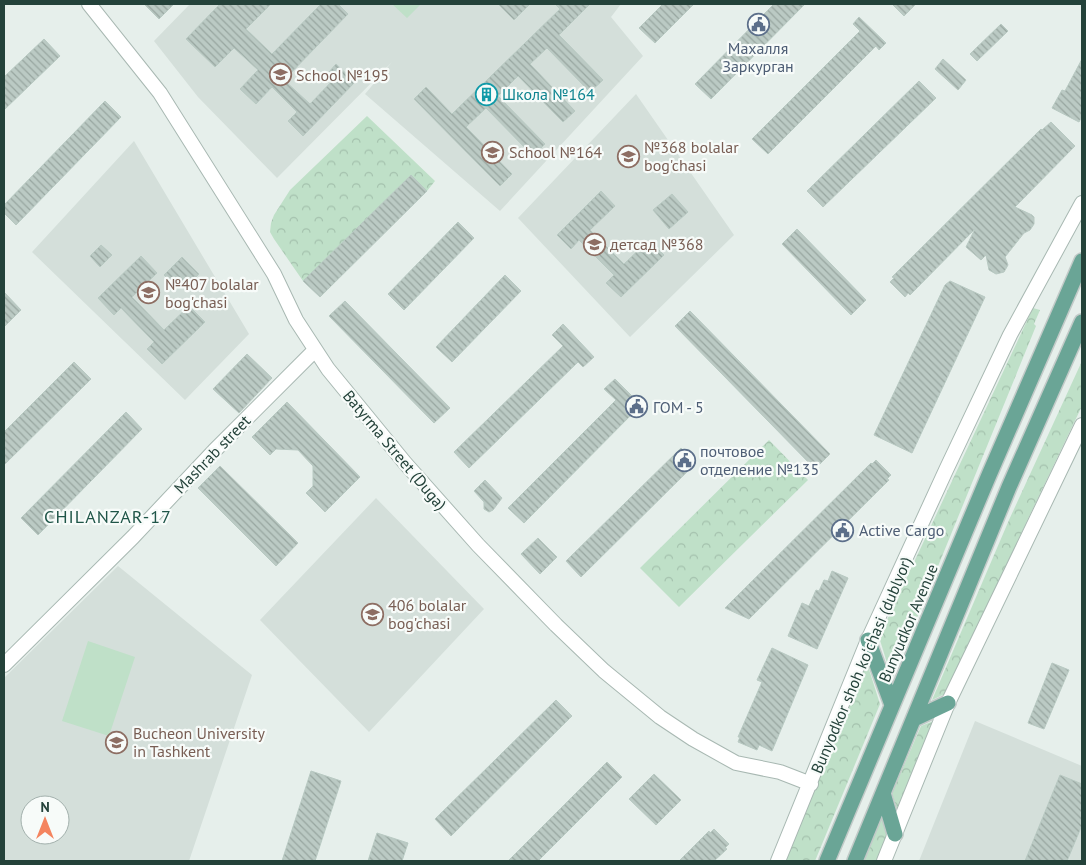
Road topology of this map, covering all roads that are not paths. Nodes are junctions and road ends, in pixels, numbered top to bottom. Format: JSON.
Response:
{"nodes":[{"id":1,"x":88,"y":4,"type":"edge"},
{"id":2,"x":1082,"y":203,"type":"edge"},
{"id":3,"x":1082,"y":261,"type":"edge"},
{"id":4,"x":1082,"y":322,"type":"edge"},
{"id":5,"x":315,"y":350,"type":"junction"},
{"id":6,"x":1082,"y":425,"type":"edge"},
{"id":7,"x":868,"y":640,"type":"junction"},
{"id":8,"x":4,"y":666,"type":"edge"},
{"id":9,"x":948,"y":703,"type":"junction"},
{"id":10,"x":892,"y":705,"type":"junction"},
{"id":11,"x":914,"y":719,"type":"junction"},
{"id":12,"x":811,"y":784,"type":"junction"},
{"id":13,"x":883,"y":794,"type":"junction"},
{"id":14,"x":895,"y":834,"type":"junction"},
{"id":15,"x":778,"y":861,"type":"edge"},
{"id":16,"x":827,"y":861,"type":"edge"},
{"id":17,"x":855,"y":861,"type":"edge"},
{"id":18,"x":884,"y":861,"type":"edge"}],
"edges":[{"from":1,"to":5,"type":"street","name":"Batyrma Street (Duga)"},
{"from":2,"to":7,"type":"street","name":"Bunyodkor shoh koʻchasi (dublyor)"},
{"from":3,"to":10,"type":"main road","name":"Bunyudkor Avenue"},
{"from":4,"to":11,"type":"main road"},
{"from":5,"to":8,"type":"street","name":"Mashrab street"},
{"from":5,"to":12,"type":"street","name":"Batyrma Street (Duga)"},
{"from":6,"to":9,"type":"street"},
{"from":7,"to":10,"type":"main road"},
{"from":7,"to":12,"type":"street","name":"Bunyodkor shoh koʻchasi (dublyor)"},
{"from":9,"to":11,"type":"main road"},
{"from":9,"to":14,"type":"street"},
{"from":10,"to":16,"type":"main road","name":"Bunyudkor Avenue"},
{"from":11,"to":13,"type":"main road"},
{"from":12,"to":15,"type":"street","name":"Bunyodkor shoh koʻchasi (dublyor)"},
{"from":13,"to":14,"type":"main road"},
{"from":13,"to":17,"type":"main road"},
{"from":14,"to":18,"type":"street"}]}
